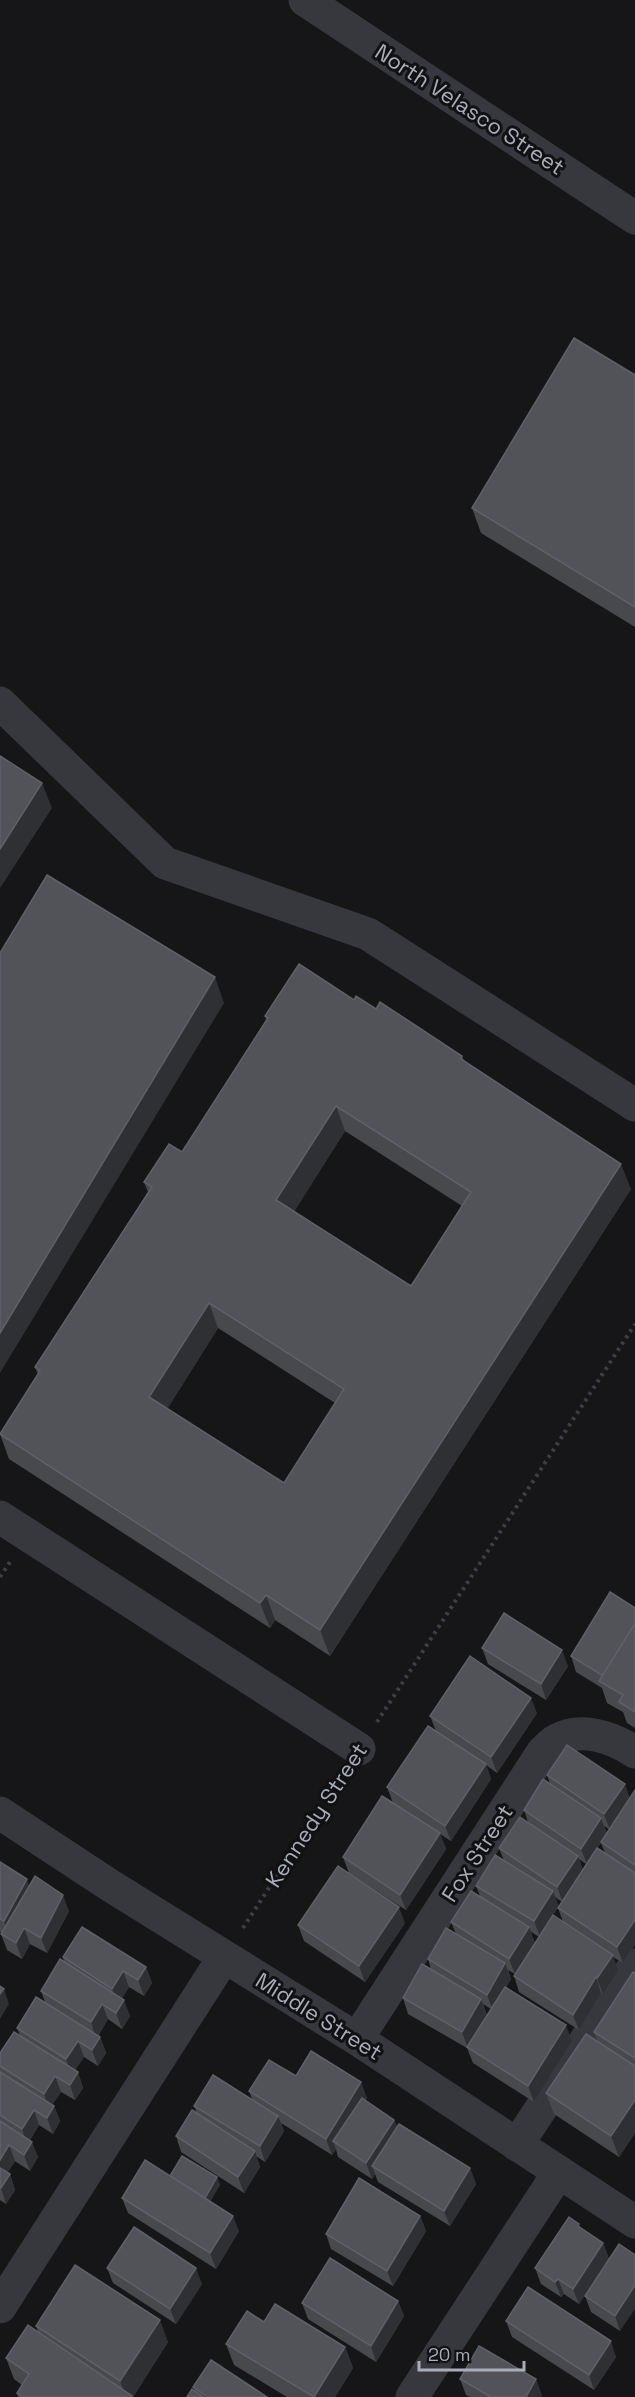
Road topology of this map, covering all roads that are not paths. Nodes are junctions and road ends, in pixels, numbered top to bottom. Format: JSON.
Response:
{"nodes":[{"id":1,"x":305,"y":0,"type":"edge"},
{"id":2,"x":635,"y":218,"type":"edge"},
{"id":3,"x":0,"y":704,"type":"edge"},
{"id":4,"x":635,"y":1105,"type":"edge"},
{"id":5,"x":0,"y":1517,"type":"edge"},
{"id":6,"x":359,"y":1749,"type":"road end"},
{"id":7,"x":635,"y":1752,"type":"edge"},
{"id":8,"x":0,"y":1813,"type":"edge"},
{"id":9,"x":224,"y":1957,"type":"junction"},
{"id":10,"x":635,"y":1965,"type":"edge"},
{"id":11,"x":357,"y":2039,"type":"junction"},
{"id":12,"x":518,"y":2145,"type":"junction"},
{"id":13,"x":558,"y":2172,"type":"junction"},
{"id":14,"x":635,"y":2222,"type":"edge"},
{"id":15,"x":0,"y":2307,"type":"edge"},
{"id":16,"x":412,"y":2397,"type":"edge"}],
"edges":[{"from":1,"to":2,"type":"street","name":"North Velasco Street"},
{"from":3,"to":4,"type":"street"},
{"from":5,"to":6,"type":"street"},
{"from":7,"to":11,"type":"street","name":"Fox Street"},
{"from":8,"to":9,"type":"street","name":"Middle Street"},
{"from":9,"to":11,"type":"street","name":"Middle Street"},
{"from":9,"to":15,"type":"street"},
{"from":10,"to":12,"type":"street"},
{"from":11,"to":12,"type":"street","name":"Middle Street"},
{"from":12,"to":13,"type":"street","name":"Middle Street"},
{"from":13,"to":14,"type":"street","name":"Middle Street"},
{"from":13,"to":16,"type":"street"}]}
